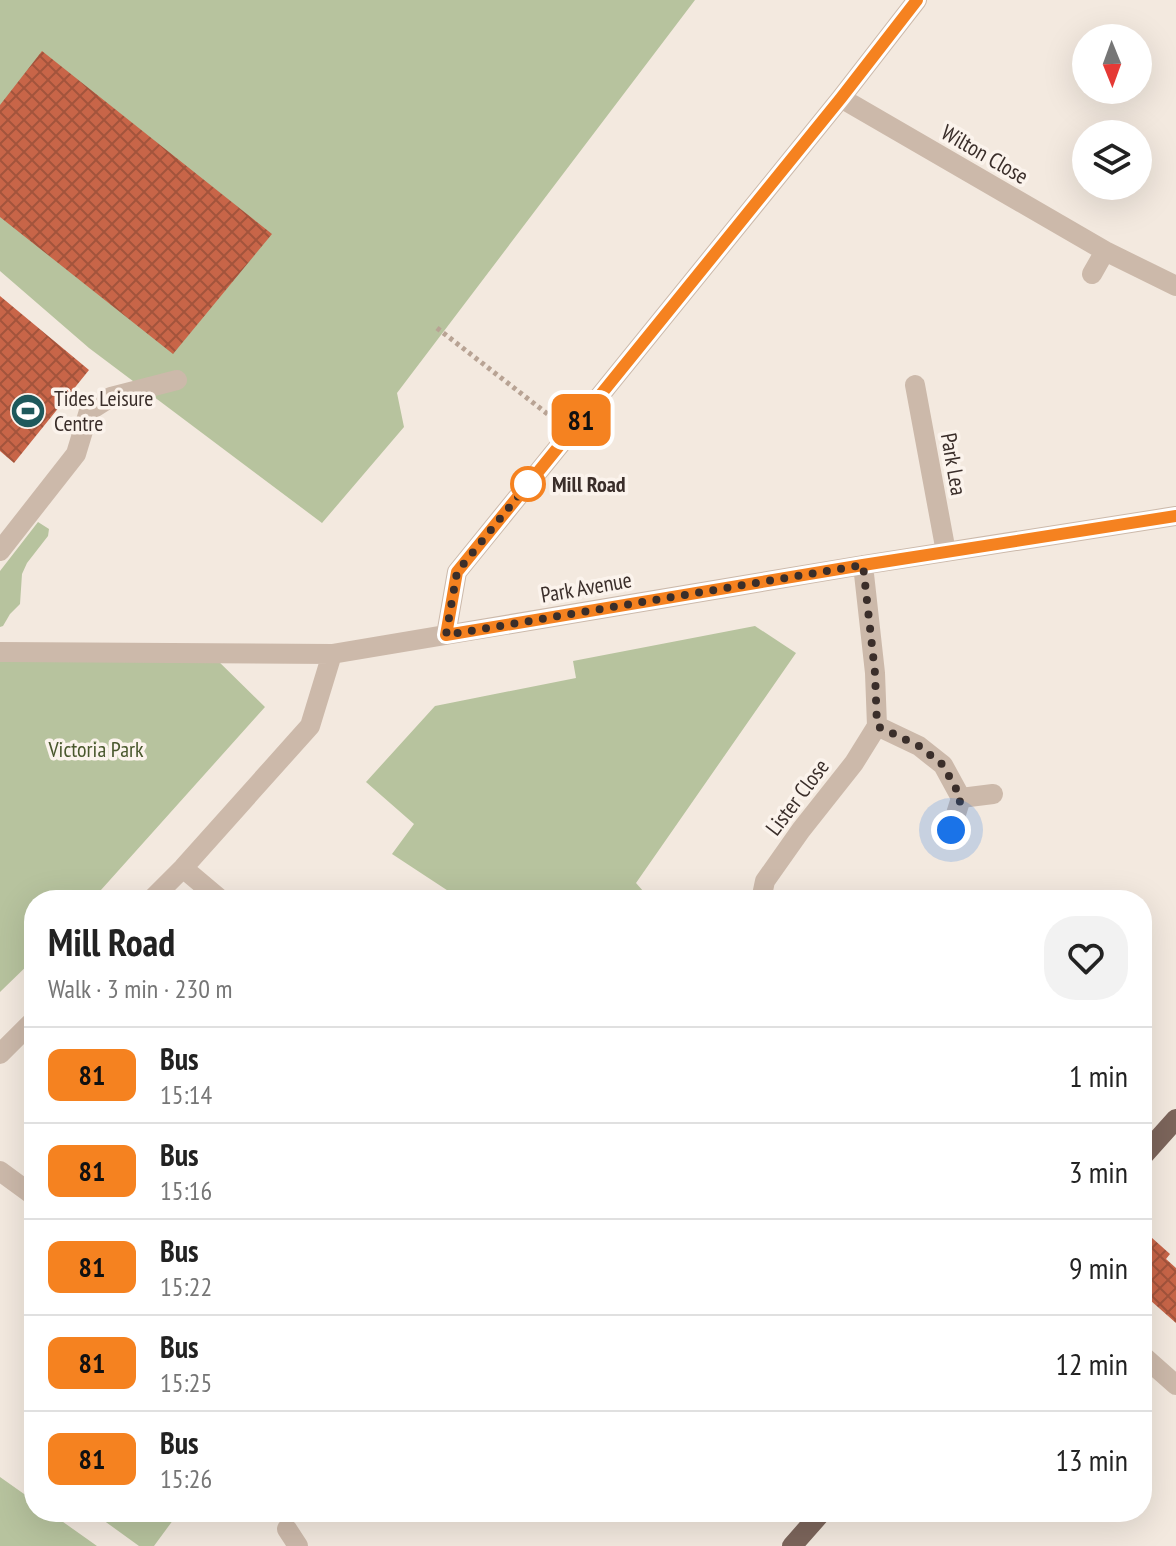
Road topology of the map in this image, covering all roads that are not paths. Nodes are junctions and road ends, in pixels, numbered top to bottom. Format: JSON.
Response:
{"nodes":[{"id":1,"x":917,"y":0,"type":"edge"},
{"id":2,"x":841,"y":98,"type":"junction"},
{"id":3,"x":1105,"y":251,"type":"junction"},
{"id":4,"x":1092,"y":274,"type":"dead end"},
{"id":5,"x":1176,"y":286,"type":"edge"},
{"id":6,"x":177,"y":380,"type":"dead end"},
{"id":7,"x":915,"y":385,"type":"dead end"},
{"id":8,"x":1176,"y":516,"type":"edge"},
{"id":9,"x":2,"y":545,"type":"edge"},
{"id":10,"x":946,"y":552,"type":"junction"},
{"id":11,"x":863,"y":565,"type":"junction"},
{"id":12,"x":446,"y":635,"type":"junction"},
{"id":13,"x":0,"y":652,"type":"edge"},
{"id":14,"x":332,"y":654,"type":"junction"},
{"id":15,"x":877,"y":726,"type":"junction"},
{"id":16,"x":993,"y":794,"type":"dead end"},
{"id":17,"x":961,"y":798,"type":"junction"},
{"id":18,"x":951,"y":830,"type":"dead end"},
{"id":19,"x":183,"y":868,"type":"junction"},
{"id":20,"x":161,"y":890,"type":"edge"},
{"id":21,"x":209,"y":890,"type":"edge"},
{"id":22,"x":763,"y":890,"type":"edge"},
{"id":23,"x":24,"y":1030,"type":"edge"},
{"id":24,"x":0,"y":1054,"type":"edge"},
{"id":25,"x":1176,"y":1119,"type":"edge"},
{"id":26,"x":1152,"y":1146,"type":"edge"},
{"id":27,"x":0,"y":1171,"type":"edge"},
{"id":28,"x":24,"y":1189,"type":"edge"},
{"id":29,"x":1152,"y":1364,"type":"edge"},
{"id":30,"x":1176,"y":1385,"type":"edge"},
{"id":31,"x":813,"y":1522,"type":"edge"},
{"id":32,"x":792,"y":1546,"type":"edge"}],
"edges":[{"from":1,"to":2,"type":"street"},
{"from":2,"to":3,"type":"street","name":"Wilton Close"},
{"from":2,"to":12,"type":"street"},
{"from":3,"to":4,"type":"street"},
{"from":3,"to":5,"type":"street","name":"Wilton Close"},
{"from":6,"to":9,"type":"street"},
{"from":7,"to":10,"type":"street","name":"Park Lea"},
{"from":8,"to":10,"type":"street","name":"Park Avenue"},
{"from":10,"to":11,"type":"street","name":"Park Avenue"},
{"from":11,"to":12,"type":"street","name":"Park Avenue"},
{"from":11,"to":15,"type":"street"},
{"from":12,"to":14,"type":"street","name":"Park Avenue"},
{"from":13,"to":14,"type":"street","name":"Park Avenue"},
{"from":14,"to":19,"type":"street"},
{"from":15,"to":17,"type":"street"},
{"from":15,"to":22,"type":"street","name":"Lister Close"},
{"from":16,"to":17,"type":"street"},
{"from":17,"to":18,"type":"street"},
{"from":19,"to":20,"type":"street"},
{"from":19,"to":21,"type":"street"},
{"from":23,"to":24,"type":"street"},
{"from":25,"to":26,"type":"main road"},
{"from":27,"to":28,"type":"street"},
{"from":29,"to":30,"type":"street"},
{"from":31,"to":32,"type":"main road"}]}
